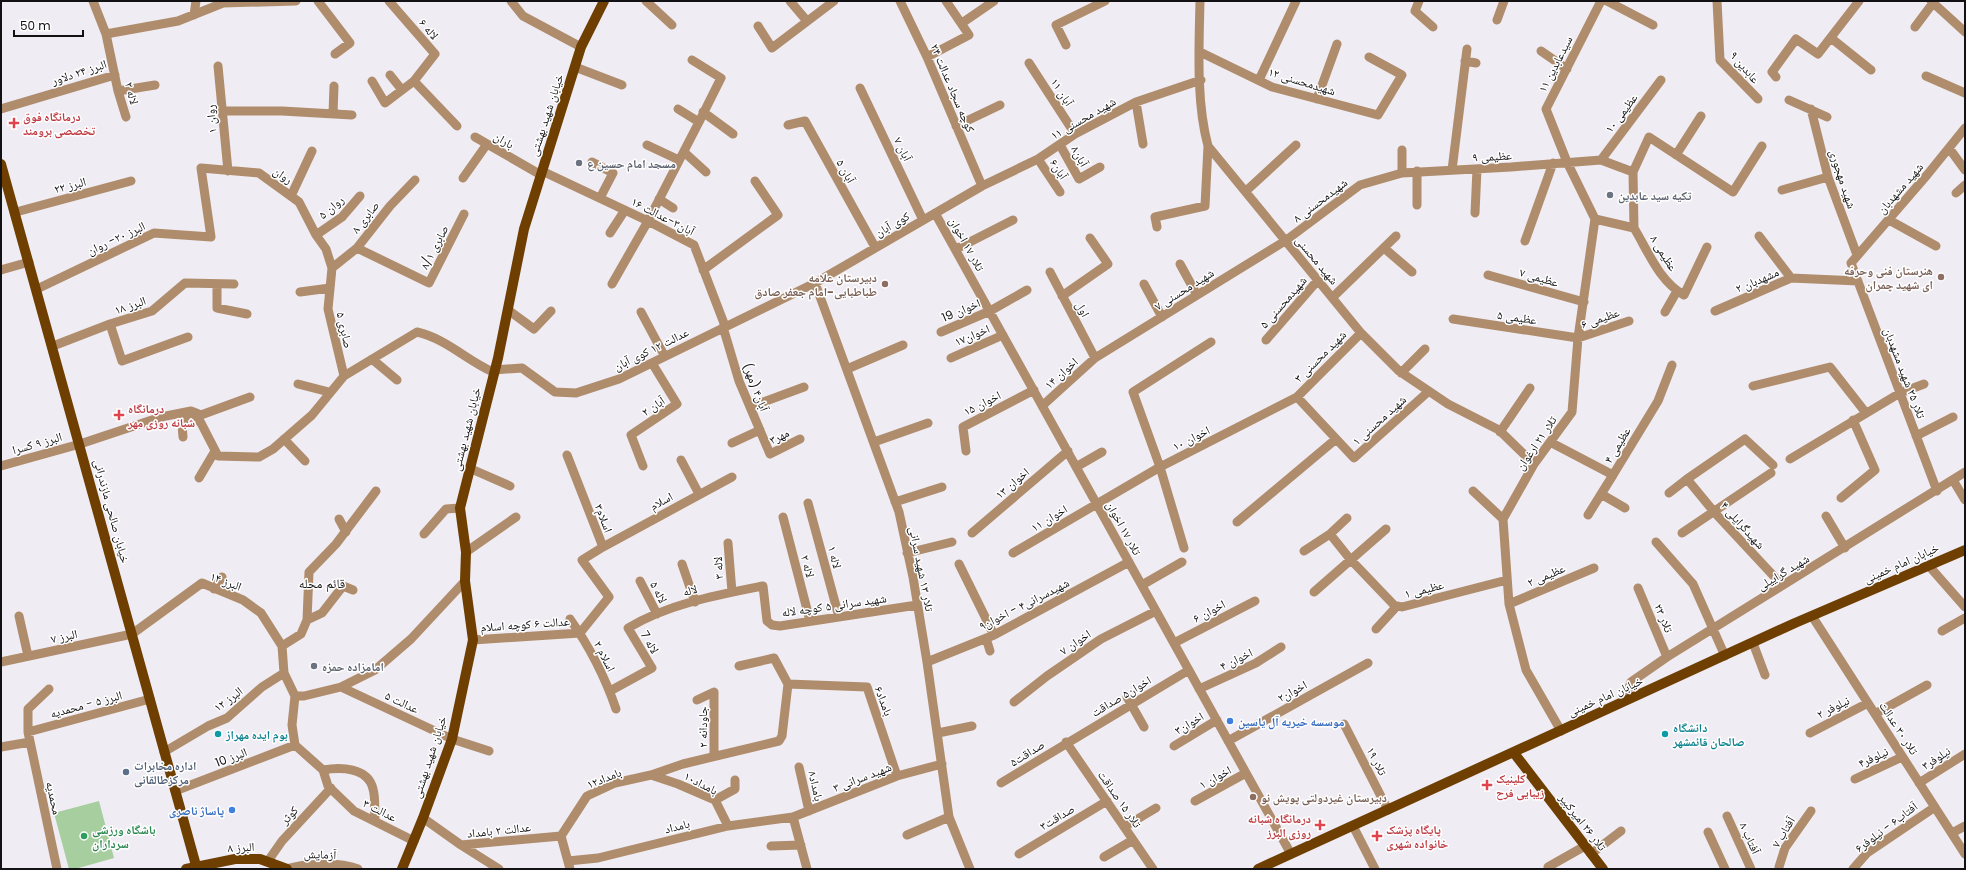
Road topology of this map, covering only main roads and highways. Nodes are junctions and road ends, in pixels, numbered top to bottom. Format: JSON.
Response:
{"nodes":[{"id":1,"x":604,"y":1,"type":"edge"},
{"id":2,"x":1,"y":164,"type":"edge"},
{"id":3,"x":1965,"y":550,"type":"edge"},
{"id":4,"x":1514,"y":753,"type":"junction"},
{"id":5,"x":193,"y":868,"type":"edge"},
{"id":6,"x":1263,"y":868,"type":"edge"},
{"id":7,"x":286,"y":869,"type":"edge"},
{"id":8,"x":402,"y":869,"type":"edge"},
{"id":9,"x":1603,"y":869,"type":"edge"}],
"edges":[{"from":1,"to":8,"type":"main road","name":"خیابان شهید بهشتی"},
{"from":2,"to":5,"type":"main road","name":"خیابان صالحی مازندرانی"},
{"from":3,"to":4,"type":"main road","name":"خیابان امام خمینی"},
{"from":4,"to":6,"type":"main road","name":"خیابان امام خمینی"},
{"from":4,"to":9,"type":"main road","name":"تلار ۲۶ امیرکبیر"},
{"from":5,"to":7,"type":"main road","name":"البرز ۸"}]}
